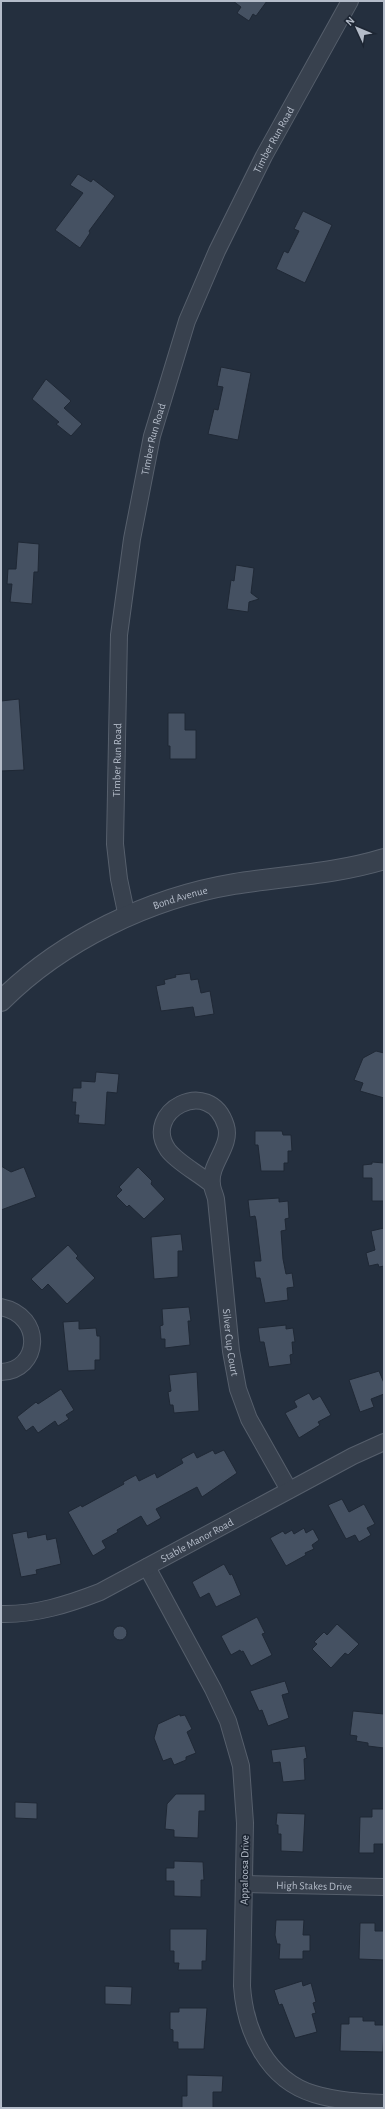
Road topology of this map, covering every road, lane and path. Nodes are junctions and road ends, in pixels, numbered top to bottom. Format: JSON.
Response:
{"nodes":[{"id":1,"x":350,"y":1,"type":"edge"},
{"id":2,"x":384,"y":858,"type":"edge"},
{"id":3,"x":127,"y":917,"type":"junction"},
{"id":4,"x":1,"y":1001,"type":"edge"},
{"id":5,"x":211,"y":1184,"type":"junction"},
{"id":6,"x":1,"y":1307,"type":"edge"},
{"id":7,"x":1,"y":1372,"type":"edge"},
{"id":8,"x":384,"y":1442,"type":"edge"},
{"id":9,"x":289,"y":1490,"type":"junction"},
{"id":10,"x":147,"y":1567,"type":"junction"},
{"id":11,"x":1,"y":1614,"type":"edge"},
{"id":12,"x":244,"y":1884,"type":"junction"},
{"id":13,"x":384,"y":1887,"type":"edge"},
{"id":14,"x":384,"y":2103,"type":"edge"}],
"edges":[{"from":1,"to":3,"type":"street","name":"Timber Run Road"},
{"from":2,"to":3,"type":"street","name":"Bond Avenue"},
{"from":3,"to":4,"type":"street","name":"Bond Avenue"},
{"from":5,"to":5,"type":"street","name":"Silver Cup Court"},
{"from":5,"to":9,"type":"street","name":"Silver Cup Court"},
{"from":6,"to":7,"type":"street"},
{"from":8,"to":9,"type":"street","name":"Stable Manor Road"},
{"from":9,"to":10,"type":"street","name":"Stable Manor Road"},
{"from":10,"to":11,"type":"street","name":"Stable Manor Road"},
{"from":10,"to":12,"type":"street","name":"Appaloosa Drive"},
{"from":12,"to":13,"type":"street","name":"High Stakes Drive"},
{"from":12,"to":14,"type":"street","name":"Appaloosa Drive"}]}
